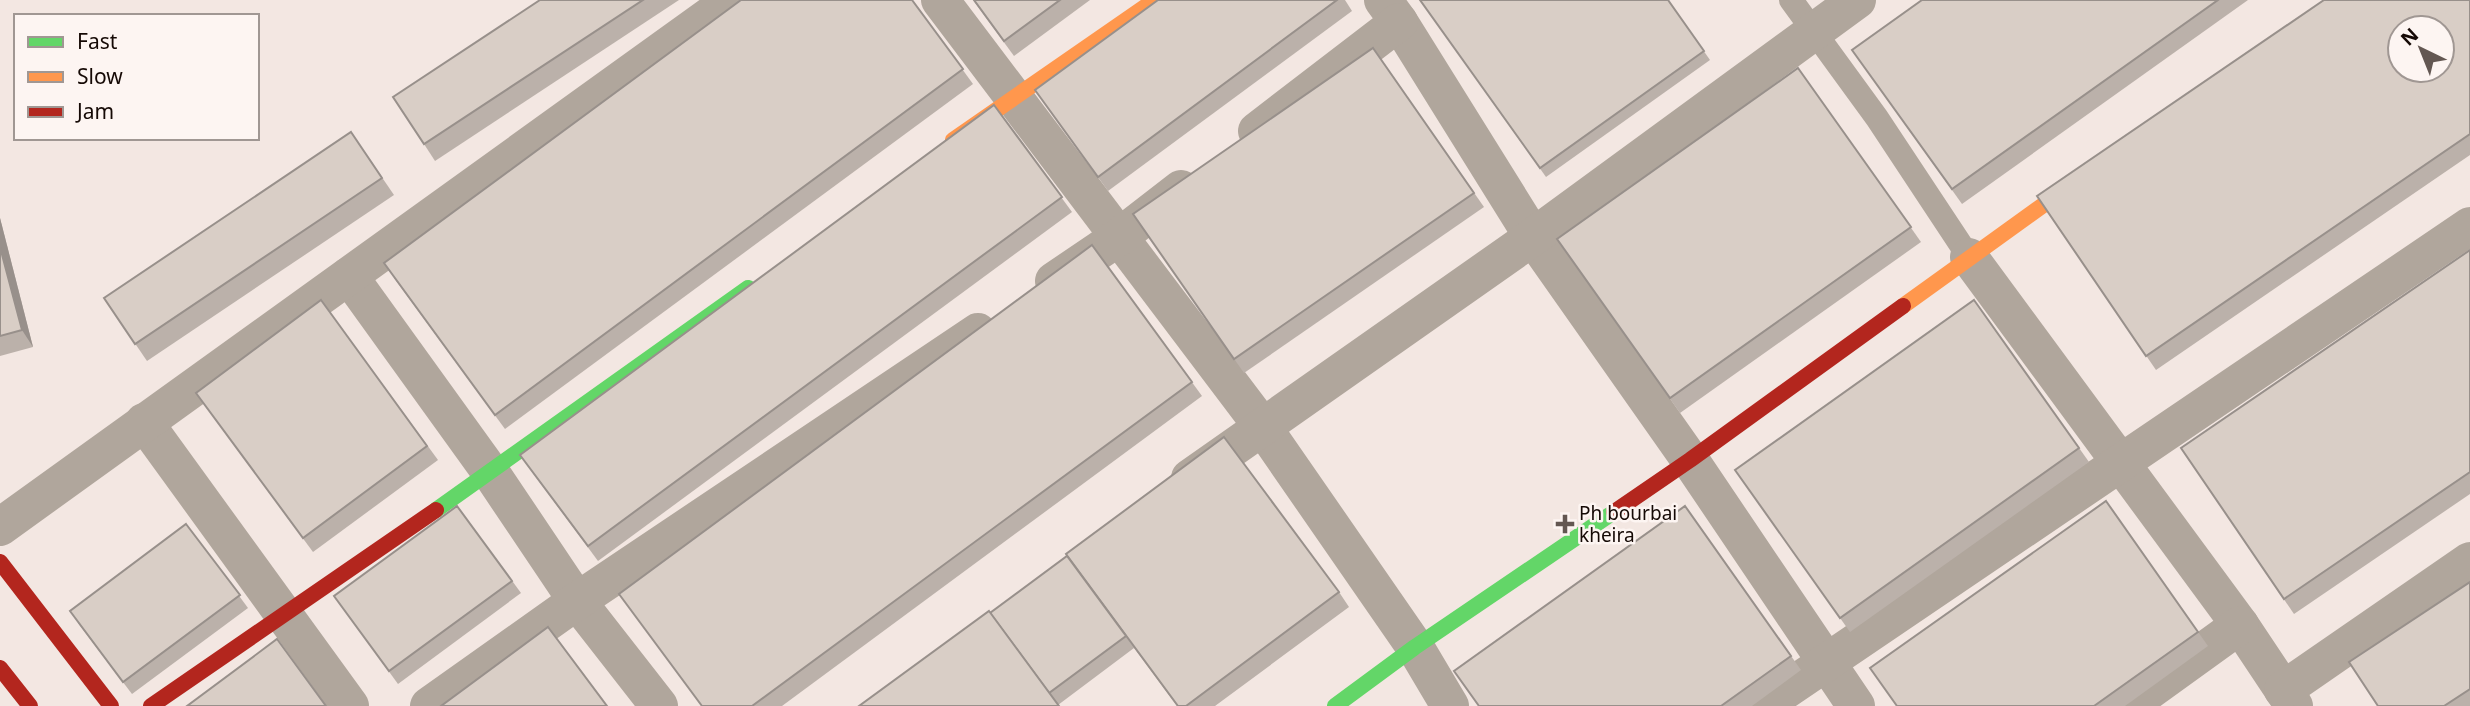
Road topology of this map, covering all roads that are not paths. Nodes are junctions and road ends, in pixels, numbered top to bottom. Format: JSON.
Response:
{"nodes":[{"id":1,"x":732,"y":0,"type":"edge"},
{"id":2,"x":940,"y":0,"type":"edge"},
{"id":3,"x":1155,"y":0,"type":"edge"},
{"id":4,"x":1791,"y":0,"type":"edge"},
{"id":5,"x":1857,"y":0,"type":"edge"},
{"id":6,"x":1391,"y":11,"type":"edge"},
{"id":7,"x":1814,"y":32,"type":"junction"},
{"id":8,"x":1012,"y":97,"type":"junction"},
{"id":9,"x":944,"y":146,"type":"edge"},
{"id":10,"x":2094,"y":169,"type":"edge"},
{"id":11,"x":2470,"y":226,"type":"edge"},
{"id":12,"x":1119,"y":237,"type":"junction"},
{"id":13,"x":1533,"y":237,"type":"junction"},
{"id":14,"x":1969,"y":257,"type":"junction"},
{"id":15,"x":349,"y":276,"type":"junction"},
{"id":16,"x":763,"y":277,"type":"edge"},
{"id":17,"x":144,"y":422,"type":"junction"},
{"id":18,"x":1262,"y":426,"type":"junction"},
{"id":19,"x":1690,"y":460,"type":"junction"},
{"id":20,"x":2120,"y":462,"type":"junction"},
{"id":21,"x":491,"y":473,"type":"junction"},
{"id":22,"x":1161,"y":498,"type":"edge"},
{"id":23,"x":0,"y":527,"type":"edge"},
{"id":24,"x":2470,"y":561,"type":"edge"},
{"id":25,"x":0,"y":562,"type":"edge"},
{"id":26,"x":577,"y":601,"type":"junction"},
{"id":27,"x":283,"y":615,"type":"junction"},
{"id":28,"x":2240,"y":625,"type":"junction"},
{"id":29,"x":1415,"y":647,"type":"junction"},
{"id":30,"x":1824,"y":662,"type":"junction"},
{"id":31,"x":0,"y":668,"type":"edge"},
{"id":32,"x":2289,"y":698,"type":"edge"},
{"id":33,"x":30,"y":706,"type":"edge"},
{"id":34,"x":111,"y":706,"type":"edge"},
{"id":35,"x":151,"y":706,"type":"edge"},
{"id":36,"x":350,"y":706,"type":"edge"},
{"id":37,"x":429,"y":706,"type":"edge"},
{"id":38,"x":659,"y":706,"type":"edge"},
{"id":39,"x":1335,"y":706,"type":"edge"},
{"id":40,"x":1450,"y":706,"type":"edge"},
{"id":41,"x":1762,"y":706,"type":"edge"},
{"id":42,"x":1856,"y":706,"type":"edge"},
{"id":43,"x":2128,"y":706,"type":"edge"}],
"edges":[{"from":1,"to":15,"type":"street"},
{"from":2,"to":8,"type":"street"},
{"from":3,"to":8,"type":"street"},
{"from":4,"to":7,"type":"lane"},
{"from":5,"to":7,"type":"street"},
{"from":6,"to":12,"type":"street"},
{"from":6,"to":13,"type":"street"},
{"from":7,"to":13,"type":"street"},
{"from":7,"to":14,"type":"lane"},
{"from":8,"to":9,"type":"street"},
{"from":8,"to":12,"type":"street"},
{"from":10,"to":14,"type":"street"},
{"from":11,"to":20,"type":"street"},
{"from":12,"to":18,"type":"street"},
{"from":12,"to":26,"type":"street"},
{"from":13,"to":18,"type":"street"},
{"from":13,"to":19,"type":"street"},
{"from":14,"to":19,"type":"street"},
{"from":14,"to":20,"type":"street"},
{"from":15,"to":17,"type":"street"},
{"from":15,"to":21,"type":"street"},
{"from":16,"to":21,"type":"street"},
{"from":17,"to":23,"type":"street"},
{"from":17,"to":27,"type":"street"},
{"from":18,"to":22,"type":"street"},
{"from":18,"to":29,"type":"street"},
{"from":19,"to":29,"type":"street"},
{"from":19,"to":30,"type":"street"},
{"from":20,"to":28,"type":"street"},
{"from":20,"to":30,"type":"street"},
{"from":21,"to":26,"type":"street"},
{"from":21,"to":27,"type":"street"},
{"from":24,"to":32,"type":"street"},
{"from":25,"to":34,"type":"street"},
{"from":26,"to":37,"type":"street"},
{"from":26,"to":38,"type":"street"},
{"from":27,"to":35,"type":"street"},
{"from":27,"to":36,"type":"street"},
{"from":28,"to":32,"type":"street"},
{"from":28,"to":43,"type":"street"},
{"from":29,"to":39,"type":"street"},
{"from":29,"to":40,"type":"street"},
{"from":30,"to":41,"type":"street"},
{"from":30,"to":42,"type":"street"},
{"from":31,"to":33,"type":"street"}]}
